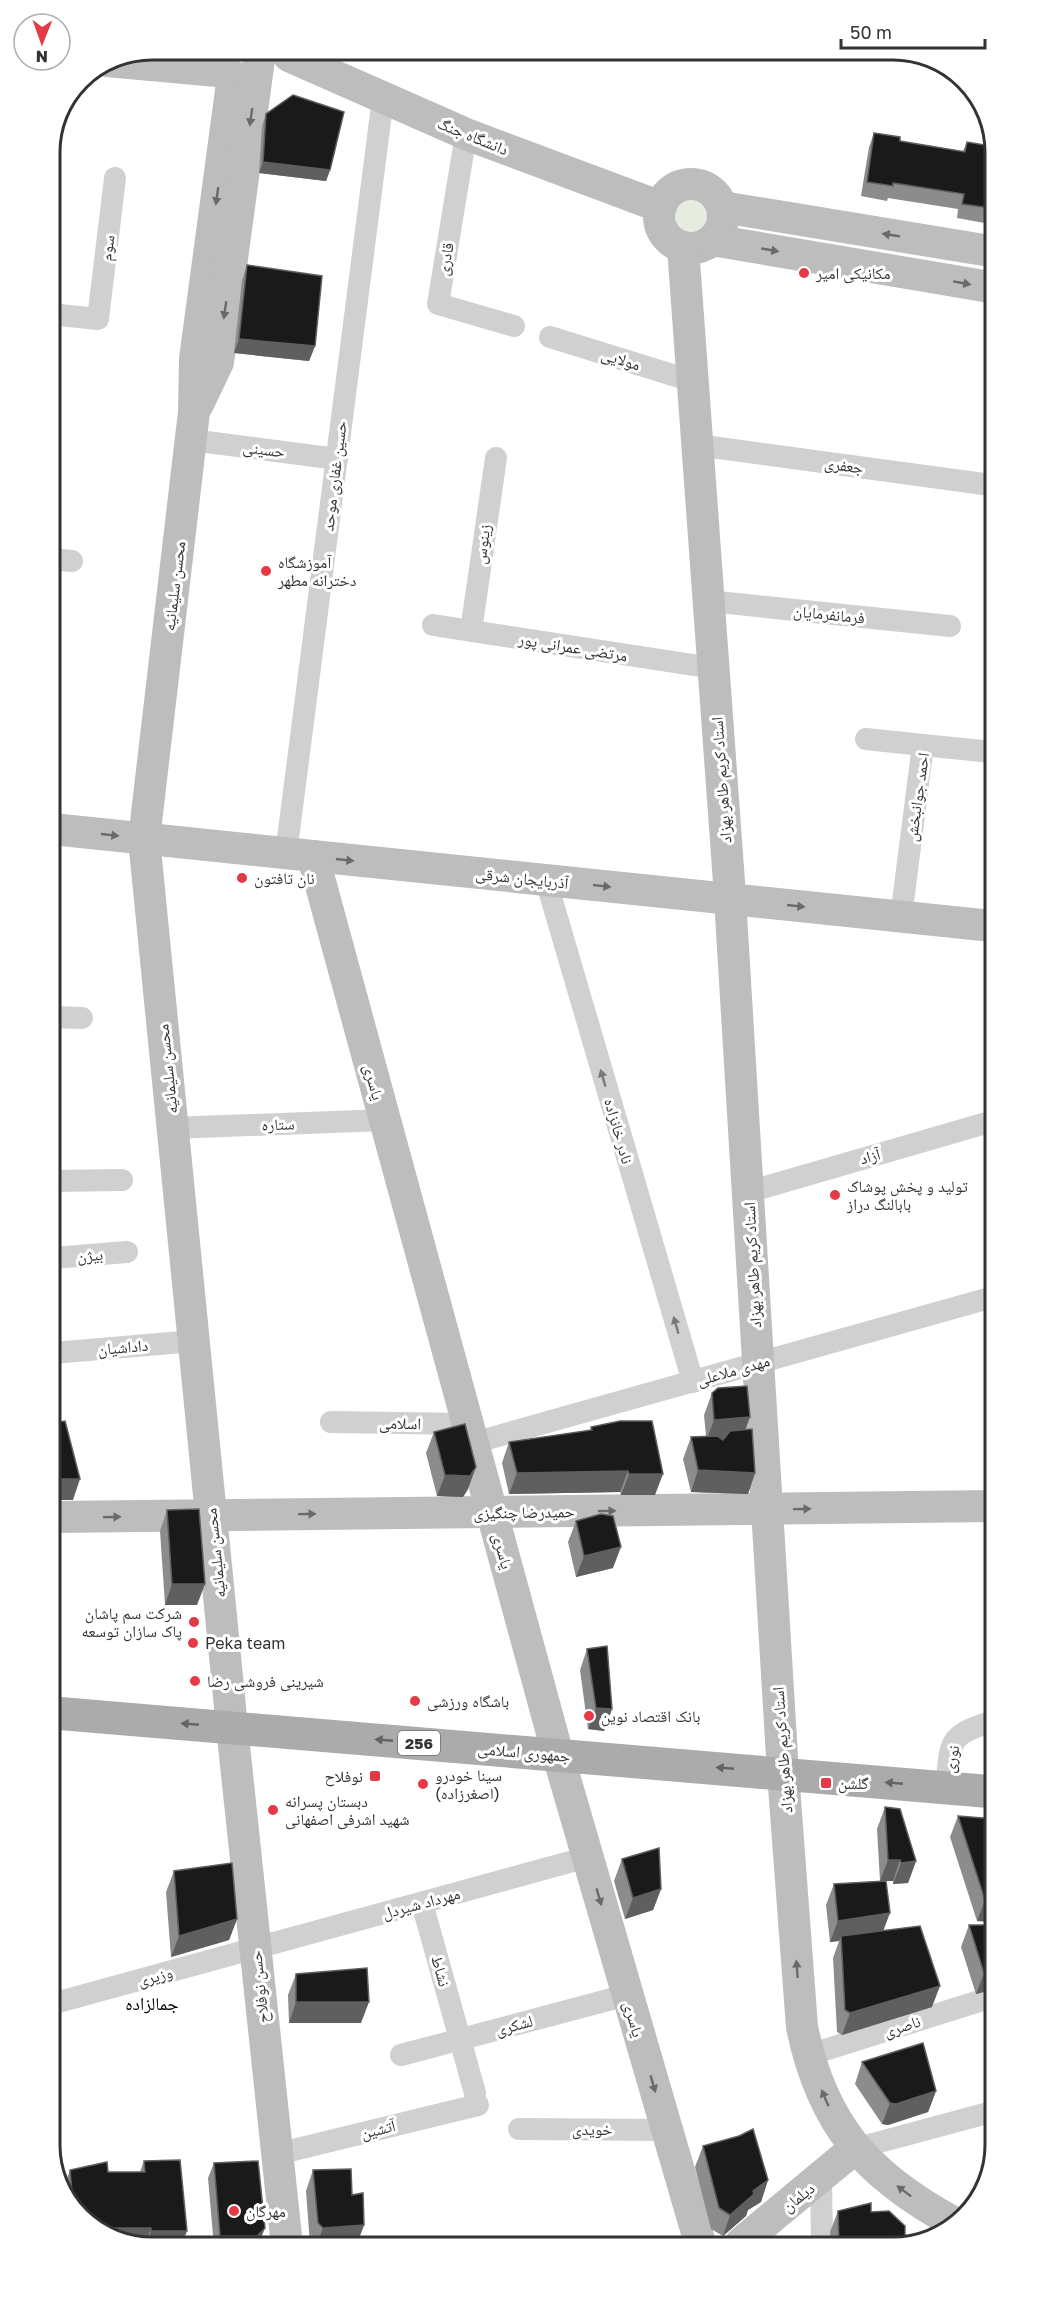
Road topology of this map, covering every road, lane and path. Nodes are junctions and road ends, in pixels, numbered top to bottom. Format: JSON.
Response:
{"nodes":[{"id":1,"x":265,"y":60,"type":"edge"},
{"id":2,"x":268,"y":60,"type":"edge"},
{"id":3,"x":277,"y":60,"type":"edge"},
{"id":4,"x":335,"y":60,"type":"edge"},
{"id":5,"x":130,"y":63,"type":"edge"},
{"id":6,"x":218,"y":68,"type":"edge"},
{"id":7,"x":383,"y":98,"type":"junction"},
{"id":8,"x":466,"y":134,"type":"junction"},
{"id":9,"x":115,"y":178,"type":"dead end"},
{"id":10,"x":664,"y":201,"type":"junction"},
{"id":11,"x":722,"y":207,"type":"junction"},
{"id":12,"x":712,"y":240,"type":"junction"},
{"id":13,"x":683,"y":247,"type":"junction"},
{"id":14,"x":985,"y":250,"type":"edge"},
{"id":15,"x":985,"y":286,"type":"edge"},
{"id":16,"x":60,"y":315,"type":"edge"},
{"id":17,"x":514,"y":326,"type":"dead end"},
{"id":18,"x":550,"y":337,"type":"dead end"},
{"id":19,"x":692,"y":381,"type":"junction"},
{"id":20,"x":193,"y":426,"type":"junction"},
{"id":21,"x":697,"y":445,"type":"junction"},
{"id":22,"x":496,"y":458,"type":"dead end"},
{"id":23,"x":336,"y":459,"type":"junction"},
{"id":24,"x":985,"y":484,"type":"edge"},
{"id":25,"x":708,"y":601,"type":"junction"},
{"id":26,"x":434,"y":625,"type":"dead end"},
{"id":27,"x":950,"y":626,"type":"dead end"},
{"id":28,"x":471,"y":631,"type":"junction"},
{"id":29,"x":713,"y":668,"type":"junction"},
{"id":30,"x":866,"y":739,"type":"dead end"},
{"id":31,"x":923,"y":745,"type":"junction"},
{"id":32,"x":985,"y":751,"type":"edge"},
{"id":33,"x":60,"y":831,"type":"edge"},
{"id":34,"x":144,"y":839,"type":"junction"},
{"id":35,"x":299,"y":855,"type":"junction"},
{"id":36,"x":546,"y":880,"type":"junction"},
{"id":37,"x":730,"y":899,"type":"junction"},
{"id":38,"x":901,"y":917,"type":"junction"},
{"id":39,"x":985,"y":925,"type":"edge"},
{"id":40,"x":60,"y":1017,"type":"edge"},
{"id":41,"x":81,"y":1018,"type":"dead end"},
{"id":42,"x":384,"y":1120,"type":"junction"},
{"id":43,"x":985,"y":1123,"type":"edge"},
{"id":44,"x":172,"y":1128,"type":"junction"},
{"id":45,"x":122,"y":1180,"type":"dead end"},
{"id":46,"x":60,"y":1181,"type":"edge"},
{"id":47,"x":748,"y":1192,"type":"junction"},
{"id":48,"x":127,"y":1252,"type":"dead end"},
{"id":49,"x":60,"y":1257,"type":"edge"},
{"id":50,"x":985,"y":1299,"type":"edge"},
{"id":51,"x":194,"y":1341,"type":"junction"},
{"id":52,"x":60,"y":1352,"type":"edge"},
{"id":53,"x":758,"y":1363,"type":"junction"},
{"id":54,"x":693,"y":1382,"type":"junction"},
{"id":55,"x":331,"y":1422,"type":"dead end"},
{"id":56,"x":470,"y":1434,"type":"junction"},
{"id":57,"x":985,"y":1506,"type":"edge"},
{"id":58,"x":767,"y":1509,"type":"junction"},
{"id":59,"x":492,"y":1512,"type":"junction"},
{"id":60,"x":211,"y":1515,"type":"junction"},
{"id":61,"x":60,"y":1517,"type":"edge"},
{"id":62,"x":60,"y":1713,"type":"edge"},
{"id":63,"x":985,"y":1725,"type":"edge"},
{"id":64,"x":232,"y":1727,"type":"junction"},
{"id":65,"x":562,"y":1767,"type":"junction"},
{"id":66,"x":783,"y":1773,"type":"junction"},
{"id":67,"x":946,"y":1788,"type":"junction"},
{"id":68,"x":985,"y":1791,"type":"edge"},
{"id":69,"x":588,"y":1857,"type":"junction"},
{"id":70,"x":422,"y":1903,"type":"junction"},
{"id":71,"x":255,"y":1948,"type":"junction"},
{"id":72,"x":627,"y":1995,"type":"junction"},
{"id":73,"x":985,"y":1999,"type":"edge"},
{"id":74,"x":60,"y":2002,"type":"edge"},
{"id":75,"x":460,"y":2039,"type":"junction"},
{"id":76,"x":402,"y":2055,"type":"dead end"},
{"id":77,"x":809,"y":2055,"type":"junction"},
{"id":78,"x":985,"y":2114,"type":"edge"},
{"id":79,"x":519,"y":2129,"type":"dead end"},
{"id":80,"x":666,"y":2130,"type":"junction"},
{"id":81,"x":854,"y":2149,"type":"junction"},
{"id":82,"x":277,"y":2154,"type":"junction"},
{"id":83,"x":821,"y":2179,"type":"junction"},
{"id":84,"x":947,"y":2218,"type":"edge"},
{"id":85,"x":286,"y":2237,"type":"edge"},
{"id":86,"x":698,"y":2237,"type":"edge"},
{"id":87,"x":748,"y":2237,"type":"edge"},
{"id":88,"x":822,"y":2237,"type":"edge"}],
"edges":[{"from":1,"to":6,"type":"street"},
{"from":2,"to":20,"type":"street","name":"محسن سلیمانیه","one_way":true},
{"from":3,"to":7,"type":"street","name":"دانشگاه جنگ"},
{"from":4,"to":10,"type":"street","name":"دانشگاه جنگ"},
{"from":5,"to":6,"type":"street"},
{"from":6,"to":20,"type":"street","name":"محسن سلیمانیه","one_way":true},
{"from":7,"to":8,"type":"street","name":"دانشگاه جنگ"},
{"from":7,"to":23,"type":"street","name":"حسین غفاری موحد"},
{"from":8,"to":10,"type":"street","name":"دانشگاه جنگ"},
{"from":8,"to":17,"type":"street","name":"قادری"},
{"from":9,"to":16,"type":"street","name":"سوم"},
{"from":10,"to":11,"type":"street"},
{"from":10,"to":13,"type":"street"},
{"from":11,"to":12,"type":"street"},
{"from":14,"to":11,"type":"street","one_way":true},
{"from":12,"to":13,"type":"street"},
{"from":12,"to":15,"type":"street","one_way":true},
{"from":13,"to":19,"type":"street","name":"استاد کریم طاهر بهزاد"},
{"from":18,"to":19,"type":"street","name":"مولایی"},
{"from":19,"to":21,"type":"street","name":"استاد کریم طاهر بهزاد"},
{"from":20,"to":23,"type":"street","name":"حسینی"},
{"from":20,"to":34,"type":"street","name":"محسن سلیمانیه"},
{"from":21,"to":24,"type":"street","name":"جعفری"},
{"from":21,"to":25,"type":"street","name":"استاد کریم طاهر بهزاد"},
{"from":22,"to":28,"type":"street","name":"زینوس"},
{"from":23,"to":35,"type":"street","name":"حسین غفاری موحد"},
{"from":25,"to":27,"type":"street","name":"فرمانفرمایان"},
{"from":25,"to":29,"type":"street","name":"استاد کریم طاهر بهزاد"},
{"from":26,"to":28,"type":"street","name":"مرتضی عمرانی پور"},
{"from":28,"to":29,"type":"street","name":"مرتضی عمرانی پور"},
{"from":29,"to":37,"type":"street","name":"استاد کریم طاهر بهزاد"},
{"from":30,"to":31,"type":"street"},
{"from":31,"to":32,"type":"street","name":"احمد جوانبخش"},
{"from":31,"to":38,"type":"street","name":"احمد جوانبخش"},
{"from":33,"to":34,"type":"street","name":"آذربایجان شرقی","one_way":true},
{"from":34,"to":35,"type":"street","name":"آذربایجان شرقی"},
{"from":34,"to":44,"type":"street","name":"محسن سلیمانیه"},
{"from":35,"to":36,"type":"street","name":"آذربایجان شرقی","one_way":true},
{"from":35,"to":42,"type":"street","name":"یاسری"},
{"from":36,"to":37,"type":"street","name":"آذربایجان شرقی","one_way":true},
{"from":54,"to":36,"type":"street","name":"نادر خانزاده","one_way":true},
{"from":37,"to":38,"type":"street","name":"آذربایجان شرقی","one_way":true},
{"from":37,"to":47,"type":"street","name":"استاد کریم طاهر بهزاد"},
{"from":38,"to":39,"type":"street","name":"آذربایجان شرقی"},
{"from":40,"to":41,"type":"street"},
{"from":42,"to":44,"type":"street","name":"ستاره"},
{"from":42,"to":56,"type":"street","name":"یاسری"},
{"from":43,"to":47,"type":"street","name":"آزاد"},
{"from":44,"to":51,"type":"street","name":"محسن سلیمانیه"},
{"from":45,"to":46,"type":"street"},
{"from":47,"to":53,"type":"street","name":"استاد کریم طاهر بهزاد"},
{"from":48,"to":49,"type":"street","name":"بیژن"},
{"from":50,"to":53,"type":"street","name":"مهدی ملاعلی"},
{"from":51,"to":52,"type":"street","name":"داداشیان"},
{"from":51,"to":60,"type":"street","name":"محسن سلیمانیه"},
{"from":53,"to":54,"type":"street","name":"مهدی ملاعلی"},
{"from":53,"to":58,"type":"street","name":"استاد کریم طاهر بهزاد"},
{"from":54,"to":56,"type":"street","name":"مهدی ملاعلی"},
{"from":55,"to":56,"type":"street","name":"اسلامی"},
{"from":56,"to":59,"type":"street","name":"یاسری"},
{"from":58,"to":57,"type":"street","name":"حمیدرضا چنگیزی","one_way":true},
{"from":59,"to":58,"type":"street","name":"حمیدرضا چنگیزی","one_way":true},
{"from":58,"to":66,"type":"street","name":"استاد کریم طاهر بهزاد"},
{"from":60,"to":59,"type":"street","name":"حمیدرضا چنگیزی","one_way":true},
{"from":59,"to":65,"type":"street","name":"یاسری"},
{"from":61,"to":60,"type":"street","name":"حمیدرضا چنگیزی","one_way":true},
{"from":60,"to":64,"type":"street","name":"محسن سلیمانیه"},
{"from":64,"to":62,"type":"main road","name":"جمهوری اسلامی","number":"256","one_way":true},
{"from":63,"to":67,"type":"street","name":"نوری"},
{"from":65,"to":64,"type":"main road","name":"جمهوری اسلامی","number":"256","one_way":true},
{"from":64,"to":71,"type":"street","name":"حسن نوفلاح"},
{"from":66,"to":65,"type":"main road","name":"جمهوری اسلامی","number":"256","one_way":true},
{"from":65,"to":69,"type":"street","name":"یاسری"},
{"from":67,"to":66,"type":"main road","name":"جمهوری اسلامی","number":"256","one_way":true},
{"from":77,"to":66,"type":"street","name":"استاد کریم طاهر بهزاد","one_way":true},
{"from":67,"to":68,"type":"main road","name":"جمهوری اسلامی","number":"256"},
{"from":69,"to":70,"type":"street","name":"مهرداد شیردل"},
{"from":69,"to":72,"type":"street","name":"یاسری","one_way":true},
{"from":70,"to":71,"type":"street","name":"مهرداد شیردل"},
{"from":70,"to":75,"type":"street","name":"نشاط"},
{"from":71,"to":74,"type":"street","name":"وزیری"},
{"from":71,"to":82,"type":"street","name":"حسن نوفلاح"},
{"from":72,"to":75,"type":"street","name":"لشکری"},
{"from":72,"to":80,"type":"street","name":"یاسری","one_way":true},
{"from":73,"to":77,"type":"street","name":"ناصری"},
{"from":75,"to":76,"type":"street","name":"لشکری"},
{"from":75,"to":82,"type":"street","name":"آتشین"},
{"from":81,"to":77,"type":"street","name":"استاد کریم طاهر بهزاد","one_way":true},
{"from":78,"to":81,"type":"street"},
{"from":79,"to":80,"type":"street","name":"خویدی"},
{"from":80,"to":86,"type":"street","name":"یاسری"},
{"from":81,"to":83,"type":"street","name":"دیلمان"},
{"from":84,"to":81,"type":"street","name":"استاد کریم طاهر بهزاد","one_way":true},
{"from":82,"to":85,"type":"street","name":"حسن نوفلاح"},
{"from":83,"to":87,"type":"street","name":"دیلمان"},
{"from":83,"to":88,"type":"street"}]}
